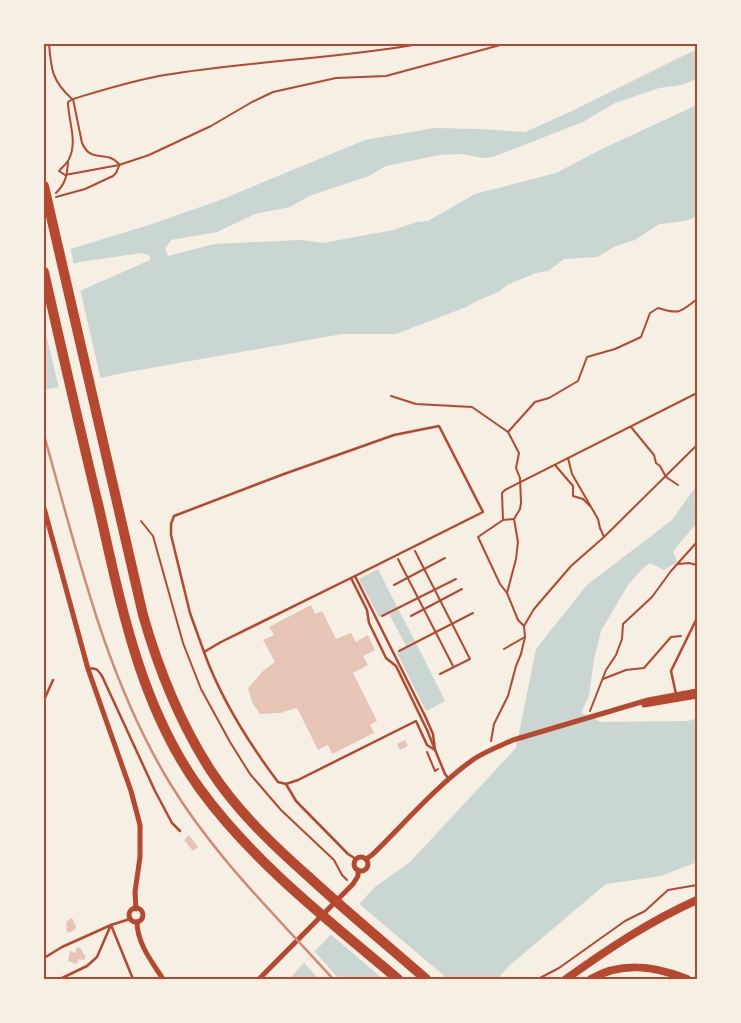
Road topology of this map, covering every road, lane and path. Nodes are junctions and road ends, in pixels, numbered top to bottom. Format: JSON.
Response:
{"nodes":[{"id":1,"x":49,"y":44,"type":"edge"},
{"id":2,"x":419,"y":44,"type":"edge"},
{"id":3,"x":504,"y":44,"type":"edge"},
{"id":4,"x":73,"y":100,"type":"junction"},
{"id":5,"x":68,"y":162,"type":"junction"},
{"id":6,"x":119,"y":165,"type":"junction"},
{"id":7,"x":68,"y":174,"type":"junction"},
{"id":8,"x":44,"y":186,"type":"edge"},
{"id":9,"x":67,"y":194,"type":"dead end"},
{"id":10,"x":53,"y":197,"type":"dead end"},
{"id":11,"x":44,"y":272,"type":"edge"},
{"id":12,"x":697,"y":299,"type":"edge"},
{"id":13,"x":697,"y":393,"type":"edge"},
{"id":14,"x":391,"y":396,"type":"dead end"},
{"id":15,"x":631,"y":427,"type":"junction"},
{"id":16,"x":508,"y":432,"type":"junction"},
{"id":17,"x":697,"y":446,"type":"edge"},
{"id":18,"x":568,"y":458,"type":"junction"},
{"id":19,"x":555,"y":465,"type":"junction"},
{"id":20,"x":666,"y":477,"type":"junction"},
{"id":21,"x":520,"y":483,"type":"junction"},
{"id":22,"x":678,"y":484,"type":"dead end"},
{"id":23,"x":591,"y":507,"type":"junction"},
{"id":24,"x":44,"y":508,"type":"edge"},
{"id":25,"x":514,"y":518,"type":"junction"},
{"id":26,"x":503,"y":520,"type":"junction"},
{"id":27,"x":604,"y":536,"type":"junction"},
{"id":28,"x":697,"y":542,"type":"edge"},
{"id":29,"x":413,"y":547,"type":"junction"},
{"id":30,"x":398,"y":554,"type":"junction"},
{"id":31,"x":445,"y":558,"type":"dead end"},
{"id":32,"x":678,"y":564,"type":"junction"},
{"id":33,"x":697,"y":566,"type":"edge"},
{"id":34,"x":424,"y":569,"type":"junction"},
{"id":35,"x":355,"y":576,"type":"junction"},
{"id":36,"x":351,"y":578,"type":"junction"},
{"id":37,"x":407,"y":578,"type":"junction"},
{"id":38,"x":456,"y":579,"type":"dead end"},
{"id":39,"x":394,"y":585,"type":"dead end"},
{"id":40,"x":434,"y":589,"type":"junction"},
{"id":41,"x":462,"y":590,"type":"dead end"},
{"id":42,"x":507,"y":593,"type":"junction"},
{"id":43,"x":418,"y":598,"type":"junction"},
{"id":44,"x":440,"y":601,"type":"junction"},
{"id":45,"x":424,"y":609,"type":"junction"},
{"id":46,"x":473,"y":613,"type":"dead end"},
{"id":47,"x":411,"y":616,"type":"dead end"},
{"id":48,"x":697,"y":618,"type":"edge"},
{"id":49,"x":376,"y":619,"type":"junction"},
{"id":50,"x":452,"y":624,"type":"junction"},
{"id":51,"x":524,"y":626,"type":"junction"},
{"id":52,"x":435,"y":632,"type":"junction"},
{"id":53,"x":689,"y":635,"type":"junction"},
{"id":54,"x":525,"y":637,"type":"junction"},
{"id":55,"x":504,"y":650,"type":"dead end"},
{"id":56,"x":204,"y":652,"type":"junction"},
{"id":57,"x":394,"y":654,"type":"junction"},
{"id":58,"x":453,"y":667,"type":"junction"},
{"id":59,"x":88,"y":669,"type":"junction"},
{"id":60,"x":440,"y":674,"type":"dead end"},
{"id":61,"x":603,"y":679,"type":"junction"},
{"id":62,"x":53,"y":680,"type":"dead end"},
{"id":63,"x":697,"y":691,"type":"edge"},
{"id":64,"x":676,"y":694,"type":"junction"},
{"id":65,"x":697,"y":696,"type":"edge"},
{"id":66,"x":44,"y":700,"type":"edge"},
{"id":67,"x":628,"y":707,"type":"junction"},
{"id":68,"x":590,"y":711,"type":"dead end"},
{"id":69,"x":426,"y":716,"type":"junction"},
{"id":70,"x":421,"y":719,"type":"junction"},
{"id":71,"x":416,"y":721,"type":"junction"},
{"id":72,"x":493,"y":749,"type":"junction"},
{"id":73,"x":435,"y":750,"type":"junction"},
{"id":74,"x":449,"y":779,"type":"junction"},
{"id":75,"x":286,"y":784,"type":"junction"},
{"id":76,"x":180,"y":831,"type":"dead end"},
{"id":77,"x":356,"y":859,"type":"junction"},
{"id":78,"x":366,"y":859,"type":"junction"},
{"id":79,"x":358,"y":870,"type":"junction"},
{"id":80,"x":697,"y":885,"type":"edge"},
{"id":81,"x":697,"y":900,"type":"edge"},
{"id":82,"x":136,"y":909,"type":"junction"},
{"id":83,"x":130,"y":919,"type":"junction"},
{"id":84,"x":137,"y":922,"type":"junction"},
{"id":85,"x":111,"y":926,"type":"junction"},
{"id":86,"x":44,"y":958,"type":"edge"},
{"id":87,"x":60,"y":979,"type":"edge"},
{"id":88,"x":134,"y":979,"type":"edge"},
{"id":89,"x":163,"y":979,"type":"edge"},
{"id":90,"x":258,"y":979,"type":"edge"},
{"id":91,"x":398,"y":979,"type":"edge"},
{"id":92,"x":426,"y":979,"type":"edge"},
{"id":93,"x":538,"y":979,"type":"edge"},
{"id":94,"x":566,"y":979,"type":"edge"},
{"id":95,"x":590,"y":979,"type":"edge"},
{"id":96,"x":687,"y":979,"type":"edge"}],
"edges":[{"from":1,"to":4,"type":"path"},
{"from":2,"to":4,"type":"path"},
{"from":3,"to":6,"type":"path"},
{"from":4,"to":5,"type":"path"},
{"from":4,"to":6,"type":"path"},
{"from":5,"to":7,"type":"path"},
{"from":5,"to":7,"type":"path"},
{"from":6,"to":7,"type":"path"},
{"from":6,"to":9,"type":"path"},
{"from":7,"to":10,"type":"path"},
{"from":8,"to":92,"type":"highway"},
{"from":11,"to":91,"type":"highway"},
{"from":12,"to":16,"type":"path"},
{"from":13,"to":15,"type":"path"},
{"from":14,"to":16,"type":"path"},
{"from":15,"to":18,"type":"path"},
{"from":15,"to":20,"type":"path"},
{"from":16,"to":21,"type":"path"},
{"from":17,"to":20,"type":"path"},
{"from":18,"to":19,"type":"path"},
{"from":18,"to":23,"type":"path"},
{"from":19,"to":21,"type":"path"},
{"from":19,"to":23,"type":"path"},
{"from":20,"to":22,"type":"path"},
{"from":20,"to":27,"type":"path"},
{"from":21,"to":25,"type":"path"},
{"from":21,"to":26,"type":"path"},
{"from":23,"to":27,"type":"path"},
{"from":24,"to":59,"type":"street"},
{"from":25,"to":26,"type":"path"},
{"from":25,"to":42,"type":"path"},
{"from":26,"to":42,"type":"path"},
{"from":27,"to":51,"type":"path"},
{"from":28,"to":32,"type":"path"},
{"from":29,"to":30,"type":"lane"},
{"from":29,"to":34,"type":"path"},
{"from":29,"to":56,"type":"lane"},
{"from":30,"to":35,"type":"lane"},
{"from":30,"to":37,"type":"path"},
{"from":31,"to":34,"type":"path"},
{"from":32,"to":33,"type":"path"},
{"from":32,"to":61,"type":"path"},
{"from":34,"to":37,"type":"path"},
{"from":34,"to":40,"type":"path"},
{"from":35,"to":36,"type":"lane"},
{"from":35,"to":49,"type":"lane"},
{"from":36,"to":56,"type":"lane"},
{"from":36,"to":70,"type":"lane"},
{"from":37,"to":39,"type":"path"},
{"from":37,"to":43,"type":"path"},
{"from":38,"to":40,"type":"path"},
{"from":40,"to":43,"type":"path"},
{"from":40,"to":44,"type":"path"},
{"from":41,"to":44,"type":"path"},
{"from":42,"to":51,"type":"path"},
{"from":43,"to":45,"type":"path"},
{"from":43,"to":49,"type":"path"},
{"from":44,"to":45,"type":"path"},
{"from":44,"to":50,"type":"path"},
{"from":45,"to":47,"type":"path"},
{"from":45,"to":52,"type":"path"},
{"from":46,"to":50,"type":"path"},
{"from":48,"to":53,"type":"lane"},
{"from":49,"to":57,"type":"lane"},
{"from":50,"to":52,"type":"path"},
{"from":50,"to":58,"type":"path"},
{"from":51,"to":54,"type":"path"},
{"from":52,"to":57,"type":"path"},
{"from":52,"to":58,"type":"path"},
{"from":53,"to":61,"type":"path"},
{"from":53,"to":64,"type":"lane"},
{"from":54,"to":55,"type":"path"},
{"from":54,"to":72,"type":"path"},
{"from":56,"to":75,"type":"lane"},
{"from":57,"to":69,"type":"lane"},
{"from":58,"to":60,"type":"path"},
{"from":59,"to":76,"type":"lane"},
{"from":59,"to":82,"type":"street"},
{"from":61,"to":68,"type":"path"},
{"from":62,"to":66,"type":"lane"},
{"from":63,"to":64,"type":"street"},
{"from":64,"to":67,"type":"street"},
{"from":65,"to":67,"type":"street"},
{"from":67,"to":72,"type":"street"},
{"from":69,"to":70,"type":"lane"},
{"from":69,"to":73,"type":"lane"},
{"from":70,"to":71,"type":"lane"},
{"from":70,"to":73,"type":"lane"},
{"from":71,"to":73,"type":"lane"},
{"from":71,"to":75,"type":"lane"},
{"from":72,"to":74,"type":"street"},
{"from":73,"to":74,"type":"lane"},
{"from":74,"to":78,"type":"street"},
{"from":75,"to":77,"type":"lane"},
{"from":77,"to":78,"type":"street"},
{"from":77,"to":79,"type":"street"},
{"from":78,"to":79,"type":"street"},
{"from":79,"to":90,"type":"street"},
{"from":80,"to":93,"type":"path"},
{"from":81,"to":94,"type":"main road"},
{"from":82,"to":83,"type":"street"},
{"from":82,"to":84,"type":"street"},
{"from":83,"to":84,"type":"street"},
{"from":83,"to":85,"type":"lane"},
{"from":84,"to":89,"type":"street"},
{"from":85,"to":86,"type":"lane"},
{"from":85,"to":87,"type":"lane"},
{"from":85,"to":88,"type":"lane"},
{"from":95,"to":96,"type":"main road"}]}
